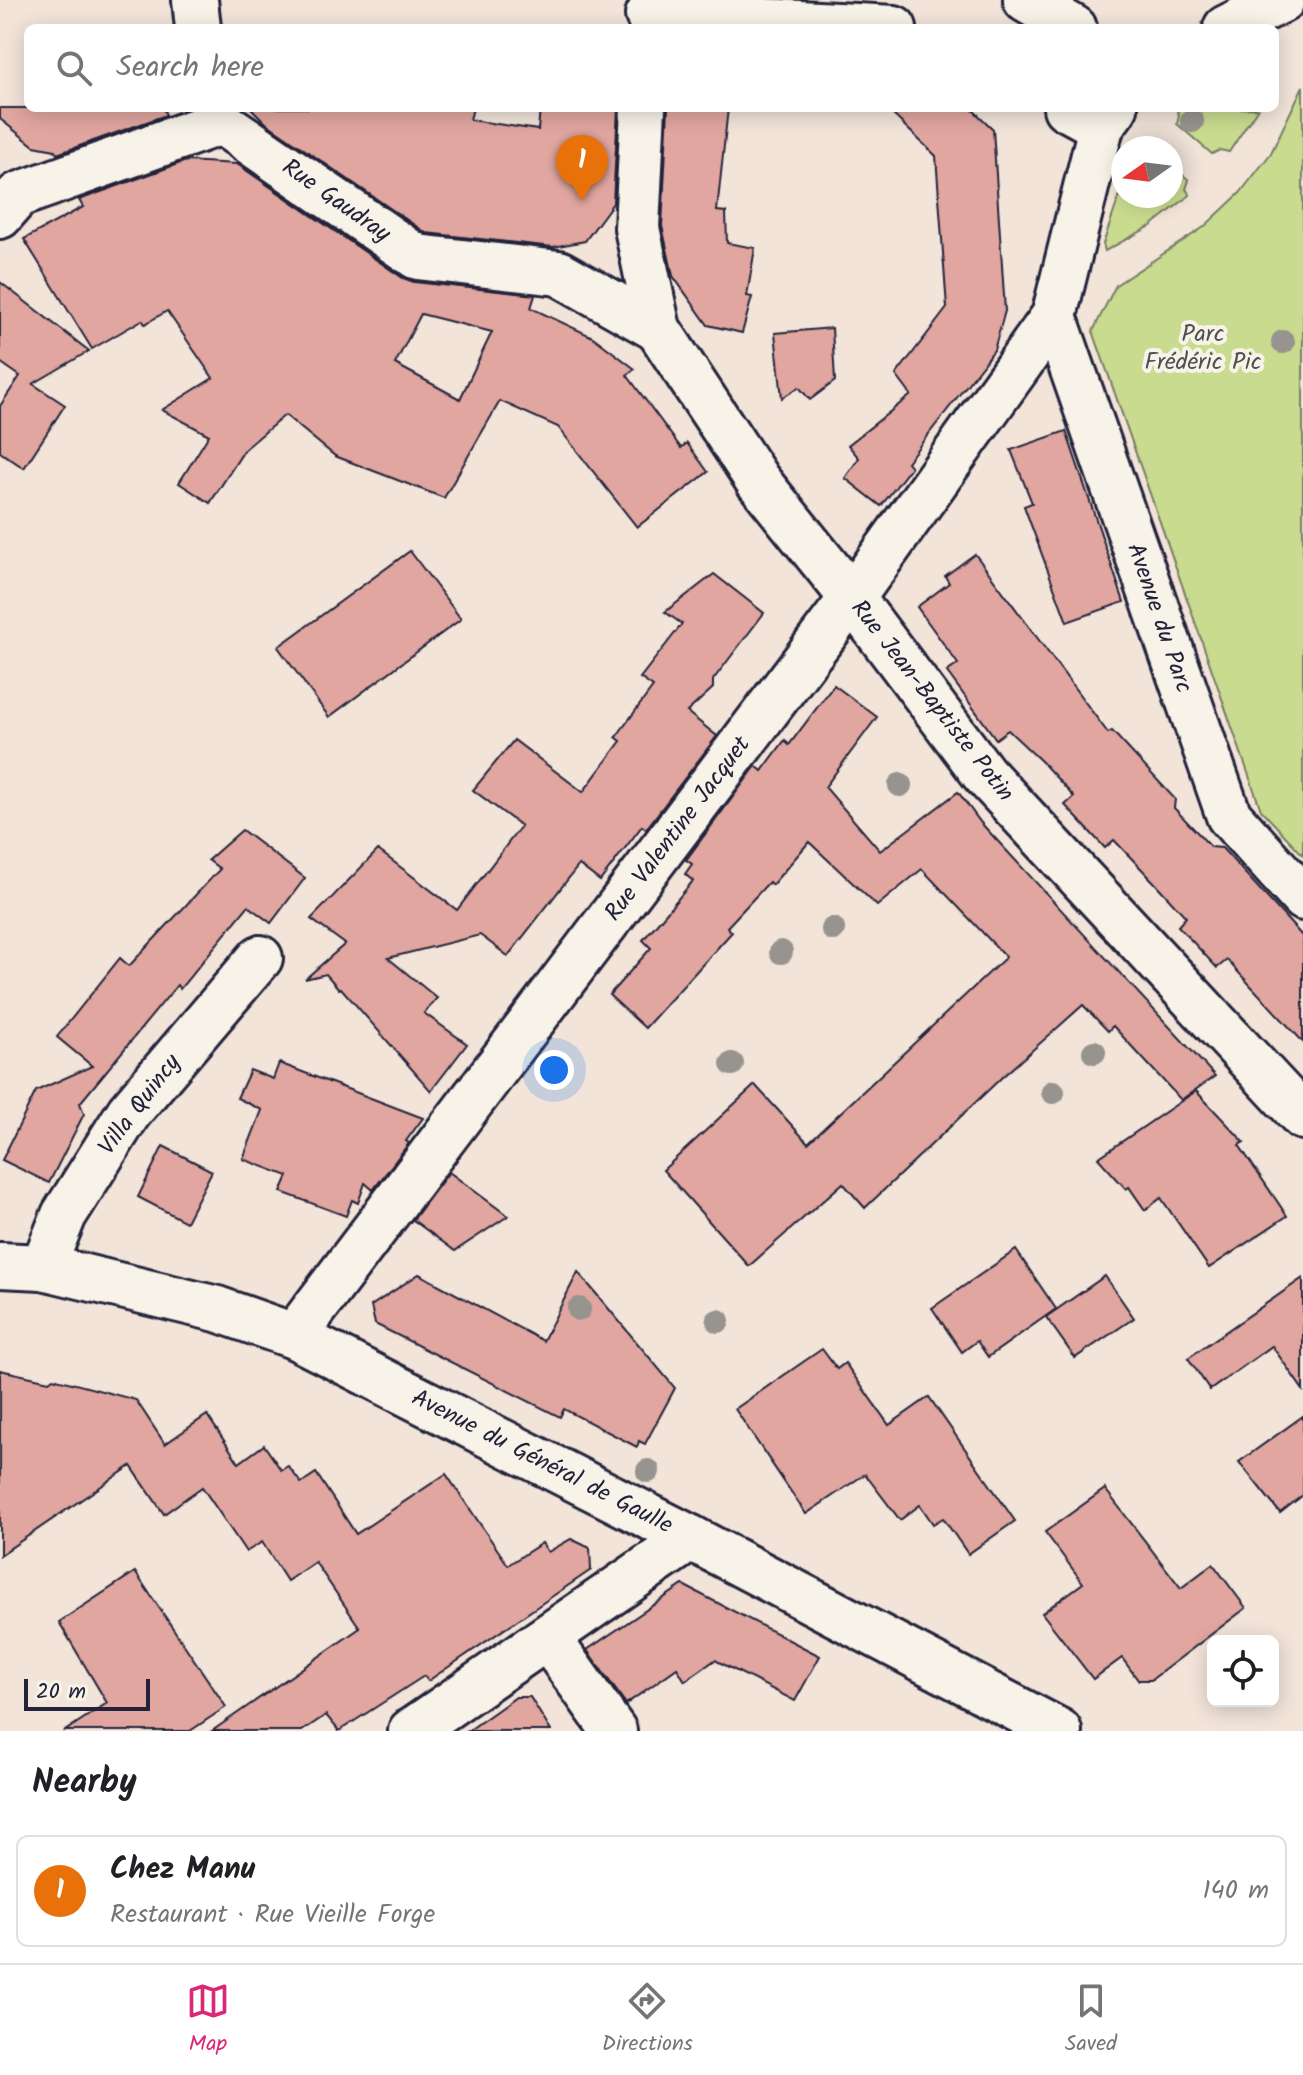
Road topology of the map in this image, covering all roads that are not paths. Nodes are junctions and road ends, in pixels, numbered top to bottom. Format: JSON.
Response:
{"nodes":[{"id":1,"x":195,"y":0,"type":"edge"},
{"id":2,"x":1026,"y":0,"type":"edge"},
{"id":3,"x":1282,"y":0,"type":"edge"},
{"id":4,"x":648,"y":14,"type":"edge"},
{"id":5,"x":198,"y":24,"type":"edge"},
{"id":6,"x":824,"y":24,"type":"edge"},
{"id":7,"x":1067,"y":24,"type":"edge"},
{"id":8,"x":1234,"y":24,"type":"edge"},
{"id":9,"x":643,"y":112,"type":"edge"},
{"id":10,"x":1094,"y":114,"type":"edge"},
{"id":11,"x":208,"y":117,"type":"edge"},
{"id":12,"x":6,"y":194,"type":"edge"},
{"id":13,"x":1054,"y":316,"type":"junction"},
{"id":14,"x":658,"y":329,"type":"junction"},
{"id":15,"x":852,"y":598,"type":"junction"},
{"id":16,"x":1303,"y":898,"type":"edge"},
{"id":17,"x":260,"y":958,"type":"dead end"},
{"id":18,"x":1303,"y":1117,"type":"edge"},
{"id":19,"x":0,"y":1265,"type":"edge"},
{"id":20,"x":43,"y":1267,"type":"junction"},
{"id":21,"x":294,"y":1336,"type":"junction"},
{"id":22,"x":691,"y":1538,"type":"junction"},
{"id":23,"x":548,"y":1638,"type":"junction"},
{"id":24,"x":411,"y":1731,"type":"edge"},
{"id":25,"x":614,"y":1731,"type":"edge"},
{"id":26,"x":1059,"y":1731,"type":"edge"}],
"edges":[{"from":1,"to":5,"type":"street"},
{"from":2,"to":7,"type":"street"},
{"from":3,"to":8,"type":"street"},
{"from":4,"to":6,"type":"street"},
{"from":9,"to":14,"type":"street"},
{"from":10,"to":13,"type":"street"},
{"from":11,"to":12,"type":"street","name":"Rue Gaudray"},
{"from":11,"to":14,"type":"street","name":"Rue Gaudray"},
{"from":13,"to":15,"type":"street","name":"Rue Valentine Jacquet"},
{"from":13,"to":16,"type":"street","name":"Avenue du Parc"},
{"from":14,"to":15,"type":"street","name":"Rue Jean-Baptiste Potin"},
{"from":15,"to":18,"type":"street","name":"Rue Jean-Baptiste Potin"},
{"from":15,"to":21,"type":"street","name":"Rue Valentine Jacquet"},
{"from":17,"to":20,"type":"street","name":"Villa Quincy"},
{"from":19,"to":20,"type":"street","name":"Avenue du Général de Gaulle"},
{"from":20,"to":21,"type":"street","name":"Avenue du Général de Gaulle"},
{"from":21,"to":22,"type":"street","name":"Avenue du Général de Gaulle"},
{"from":22,"to":23,"type":"street"},
{"from":22,"to":26,"type":"street","name":"Avenue du Général de Gaulle"},
{"from":23,"to":24,"type":"street"},
{"from":23,"to":25,"type":"street"}]}
